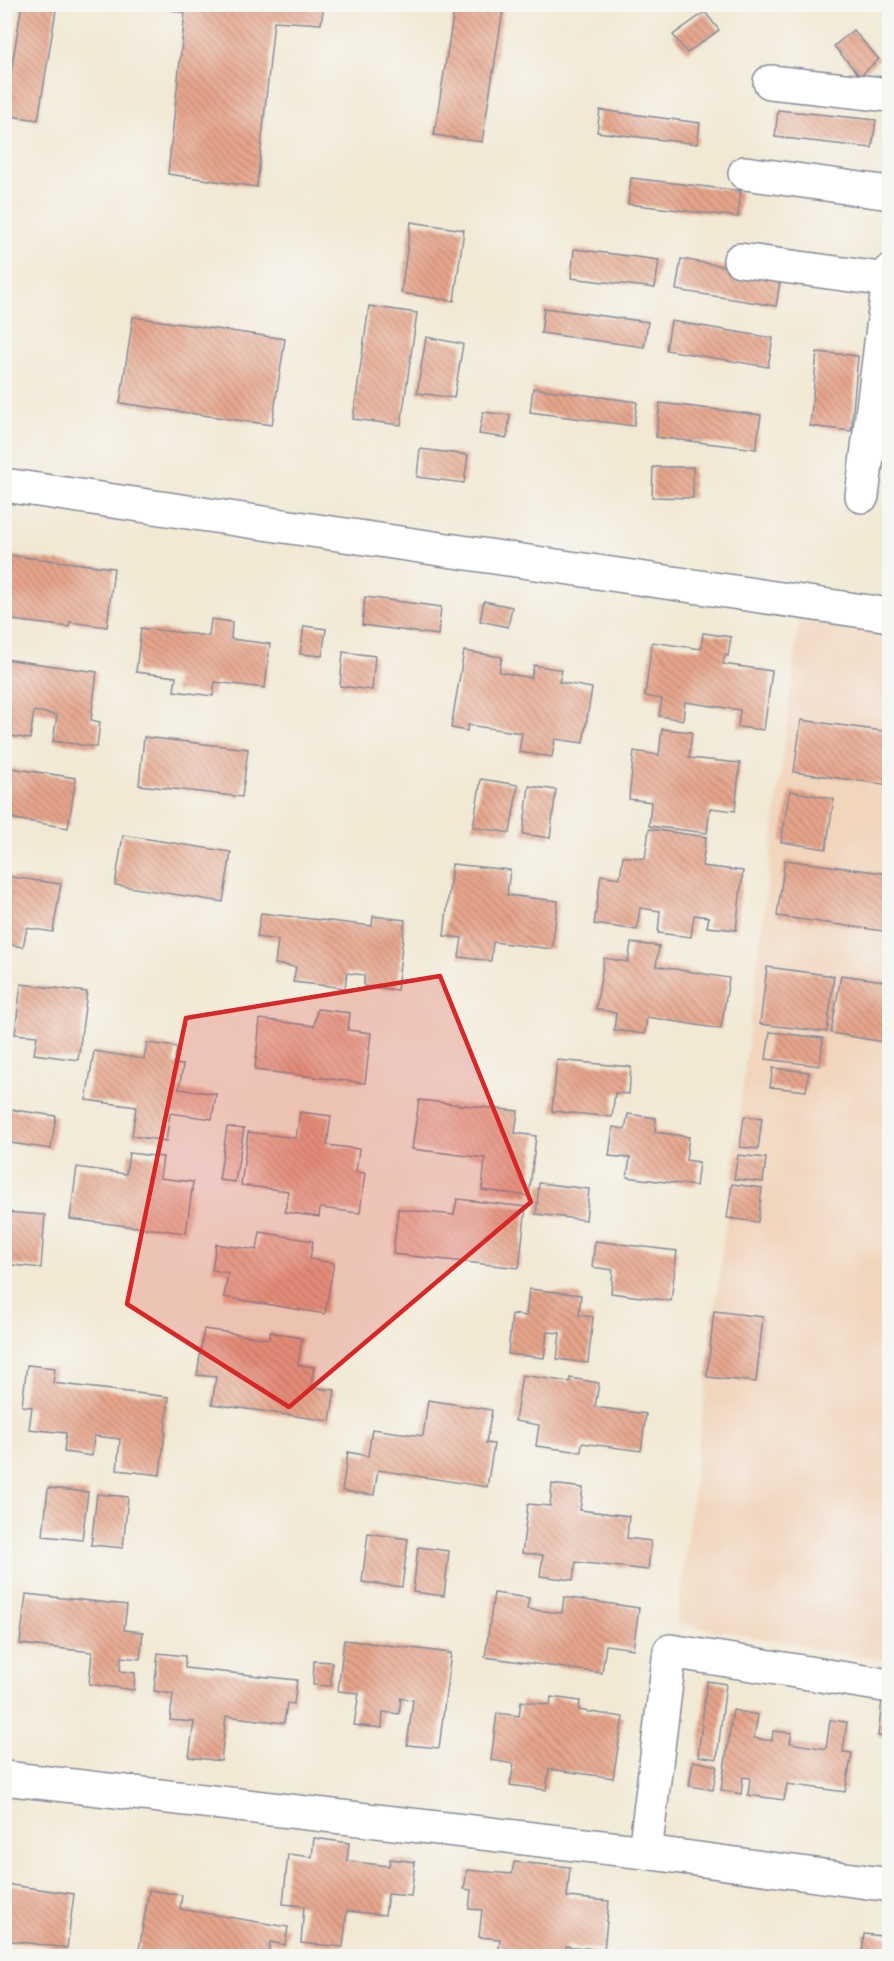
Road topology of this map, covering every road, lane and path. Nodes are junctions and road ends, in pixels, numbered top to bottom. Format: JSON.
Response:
{"nodes":[{"id":1,"x":770,"y":82,"type":"dead end"},
{"id":2,"x":890,"y":95,"type":"edge"},
{"id":3,"x":745,"y":172,"type":"dead end"},
{"id":4,"x":890,"y":194,"type":"edge"},
{"id":5,"x":740,"y":260,"type":"dead end"},
{"id":6,"x":889,"y":276,"type":"edge"},
{"id":7,"x":4,"y":485,"type":"edge"},
{"id":8,"x":862,"y":496,"type":"dead end"},
{"id":9,"x":890,"y":615,"type":"edge"},
{"id":10,"x":890,"y":1686,"type":"edge"},
{"id":11,"x":4,"y":1778,"type":"edge"},
{"id":12,"x":645,"y":1852,"type":"junction"},
{"id":13,"x":890,"y":1885,"type":"edge"}],
"edges":[{"from":1,"to":2,"type":"street"},
{"from":3,"to":4,"type":"street"},
{"from":5,"to":6,"type":"street"},
{"from":6,"to":8,"type":"street"},
{"from":7,"to":9,"type":"street"},
{"from":10,"to":12,"type":"street"},
{"from":11,"to":12,"type":"street"},
{"from":12,"to":13,"type":"street"}]}
